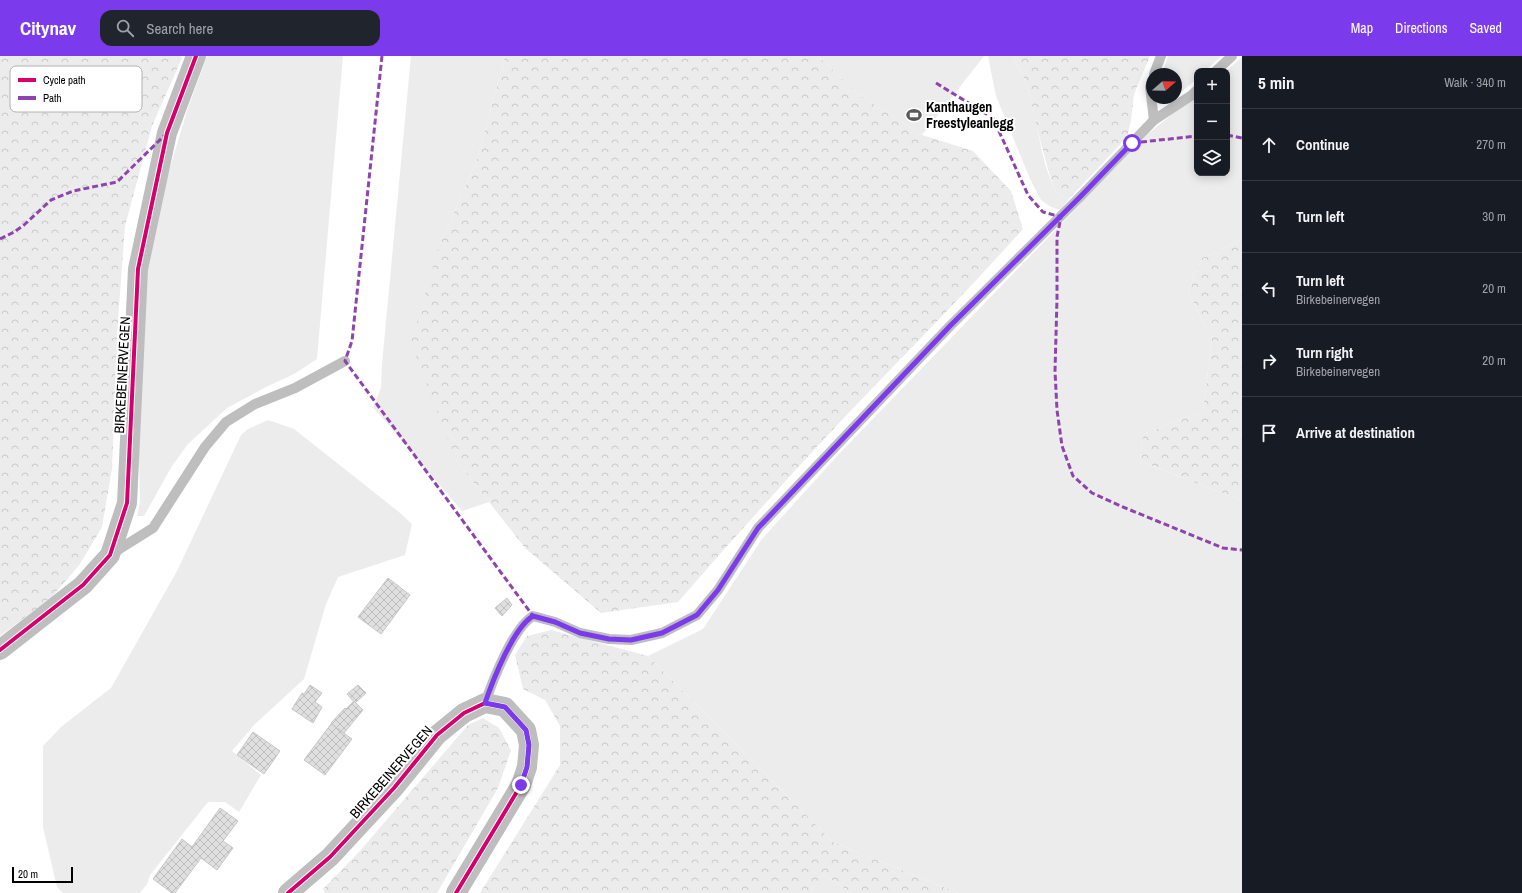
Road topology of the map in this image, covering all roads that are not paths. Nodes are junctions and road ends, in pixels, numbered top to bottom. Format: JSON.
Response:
{"nodes":[{"id":1,"x":196,"y":56,"type":"edge"},
{"id":2,"x":1161,"y":56,"type":"edge"},
{"id":3,"x":1232,"y":56,"type":"edge"},
{"id":4,"x":1156,"y":68,"type":"edge"},
{"id":5,"x":1219,"y":68,"type":"edge"},
{"id":6,"x":1194,"y":93,"type":"edge"},
{"id":7,"x":1152,"y":104,"type":"edge"},
{"id":8,"x":1154,"y":120,"type":"junction"},
{"id":9,"x":345,"y":361,"type":"dead end"},
{"id":10,"x":110,"y":555,"type":"junction"},
{"id":11,"x":0,"y":650,"type":"edge"},
{"id":12,"x":485,"y":703,"type":"junction"},
{"id":13,"x":288,"y":893,"type":"edge"},
{"id":14,"x":456,"y":893,"type":"edge"}],
"edges":[{"from":1,"to":10,"type":"street","name":"BIRKEBEINERVEGEN"},
{"from":2,"to":4,"type":"lane"},
{"from":3,"to":5,"type":"lane"},
{"from":6,"to":8,"type":"lane"},
{"from":7,"to":8,"type":"lane"},
{"from":8,"to":12,"type":"lane"},
{"from":9,"to":10,"type":"lane"},
{"from":10,"to":11,"type":"street","name":"BIRKEBEINERVEGEN"},
{"from":12,"to":13,"type":"street","name":"BIRKEBEINERVEGEN"},
{"from":12,"to":14,"type":"street"}]}
